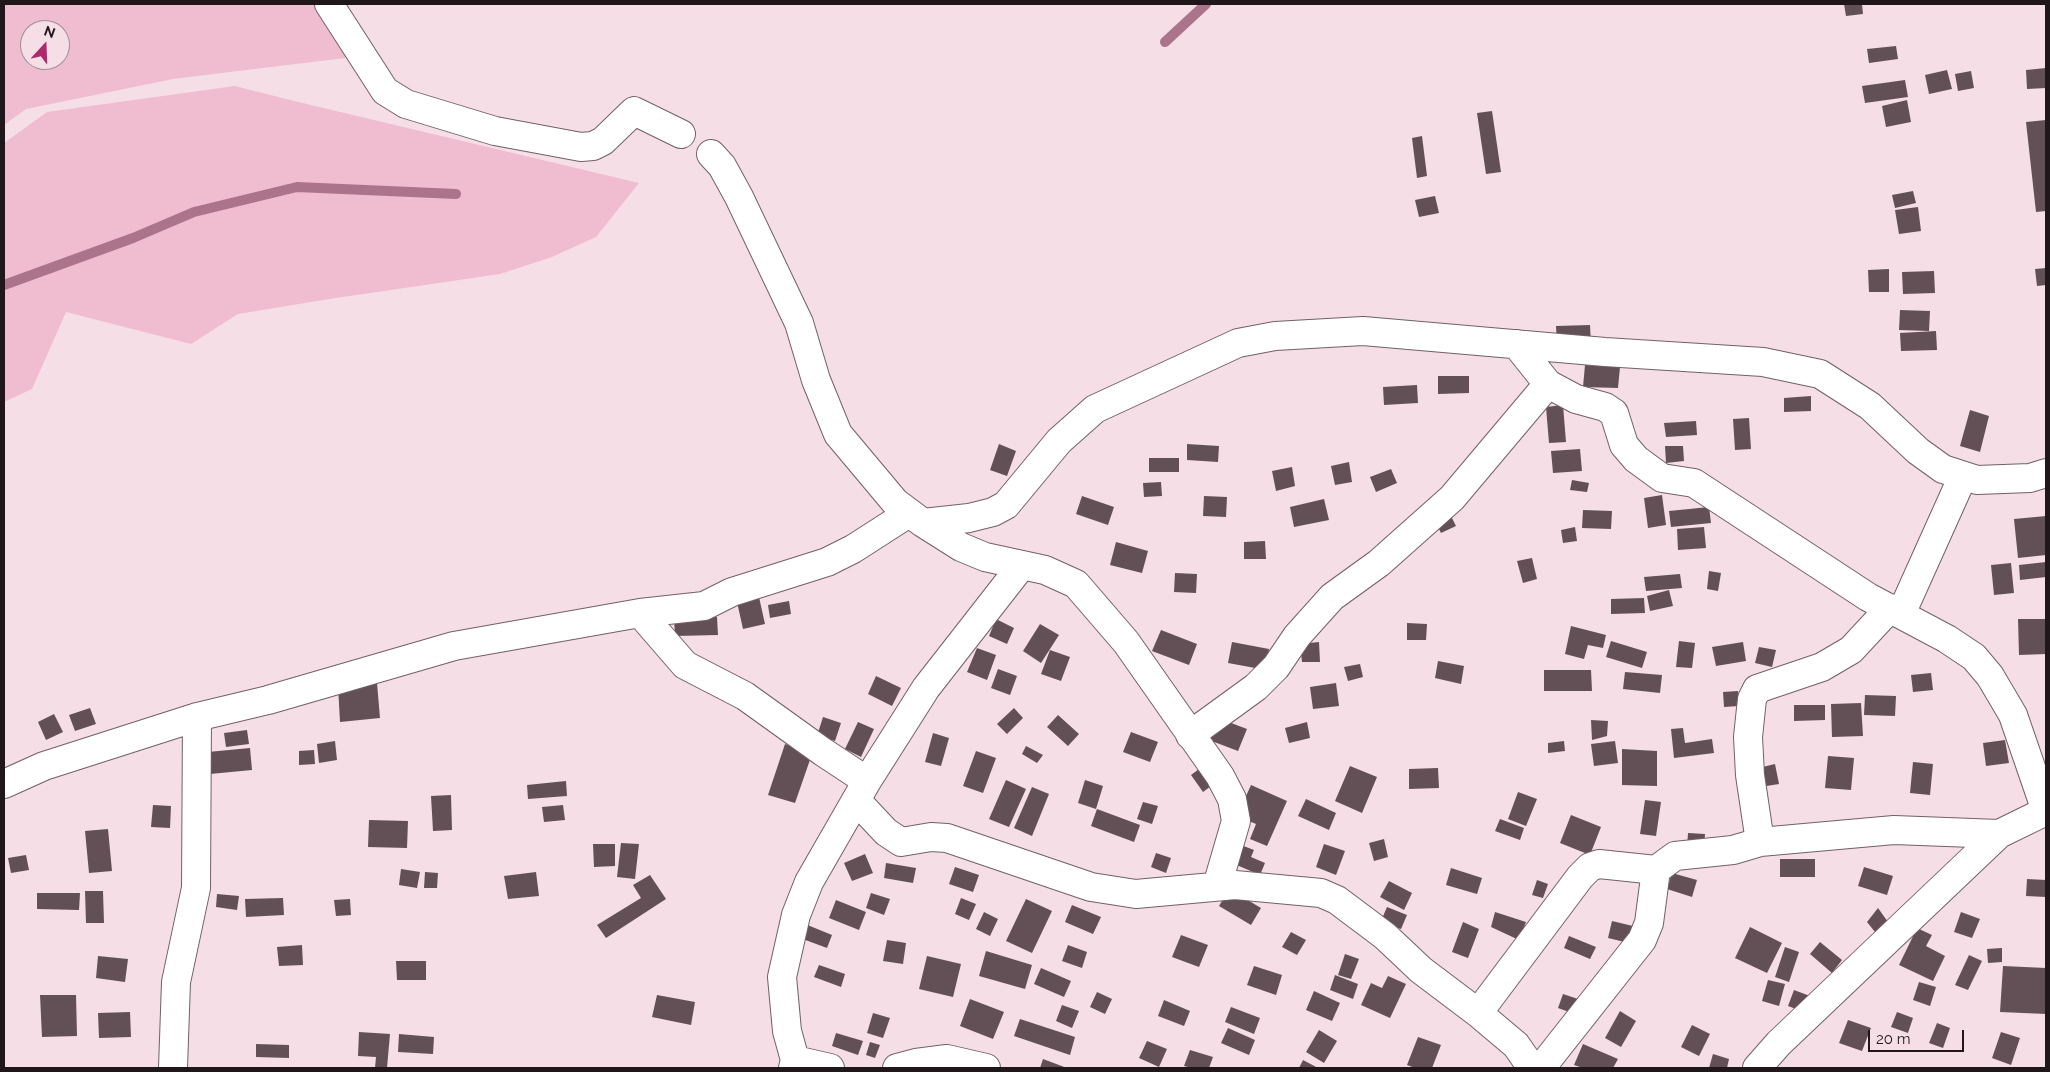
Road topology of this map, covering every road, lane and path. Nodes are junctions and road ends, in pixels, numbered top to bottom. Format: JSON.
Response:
{"nodes":[{"id":1,"x":329,"y":4,"type":"edge"},
{"id":2,"x":681,"y":134,"type":"dead end"},
{"id":3,"x":711,"y":154,"type":"dead end"},
{"id":4,"x":1516,"y":344,"type":"junction"},
{"id":5,"x":1548,"y":384,"type":"junction"},
{"id":6,"x":2046,"y":473,"type":"edge"},
{"id":7,"x":1963,"y":476,"type":"junction"},
{"id":8,"x":916,"y":518,"type":"junction"},
{"id":9,"x":1022,"y":565,"type":"junction"},
{"id":10,"x":1895,"y":611,"type":"junction"},
{"id":11,"x":640,"y":613,"type":"junction"},
{"id":12,"x":197,"y":717,"type":"junction"},
{"id":13,"x":1190,"y":735,"type":"junction"},
{"id":14,"x":4,"y":784,"type":"edge"},
{"id":15,"x":862,"y":791,"type":"junction"},
{"id":16,"x":2046,"y":811,"type":"edge"},
{"id":17,"x":1999,"y":834,"type":"junction"},
{"id":18,"x":1760,"y":842,"type":"junction"},
{"id":19,"x":1656,"y":870,"type":"junction"},
{"id":20,"x":1217,"y":886,"type":"junction"},
{"id":21,"x":1478,"y":1013,"type":"junction"},
{"id":22,"x":794,"y":1064,"type":"edge"},
{"id":23,"x":173,"y":1068,"type":"edge"},
{"id":24,"x":830,"y":1068,"type":"edge"},
{"id":25,"x":897,"y":1068,"type":"edge"},
{"id":26,"x":986,"y":1068,"type":"edge"},
{"id":27,"x":1532,"y":1068,"type":"edge"},
{"id":28,"x":1542,"y":1068,"type":"edge"},
{"id":29,"x":1757,"y":1068,"type":"edge"}],
"edges":[{"from":1,"to":2,"type":"street"},
{"from":3,"to":8,"type":"street"},
{"from":4,"to":5,"type":"street"},
{"from":4,"to":7,"type":"street"},
{"from":4,"to":8,"type":"street"},
{"from":5,"to":10,"type":"street"},
{"from":5,"to":13,"type":"street"},
{"from":6,"to":7,"type":"street"},
{"from":7,"to":10,"type":"street"},
{"from":8,"to":9,"type":"street"},
{"from":8,"to":11,"type":"street"},
{"from":9,"to":13,"type":"street"},
{"from":9,"to":15,"type":"street"},
{"from":10,"to":16,"type":"street"},
{"from":10,"to":18,"type":"street"},
{"from":11,"to":12,"type":"street"},
{"from":11,"to":15,"type":"street"},
{"from":12,"to":14,"type":"street"},
{"from":12,"to":23,"type":"street"},
{"from":13,"to":20,"type":"street"},
{"from":15,"to":20,"type":"street"},
{"from":15,"to":22,"type":"street"},
{"from":16,"to":17,"type":"street"},
{"from":17,"to":18,"type":"street"},
{"from":17,"to":29,"type":"street"},
{"from":18,"to":19,"type":"street"},
{"from":19,"to":21,"type":"street"},
{"from":19,"to":28,"type":"street"},
{"from":20,"to":21,"type":"street"},
{"from":21,"to":27,"type":"street"},
{"from":22,"to":24,"type":"street"},
{"from":25,"to":26,"type":"street"}]}
